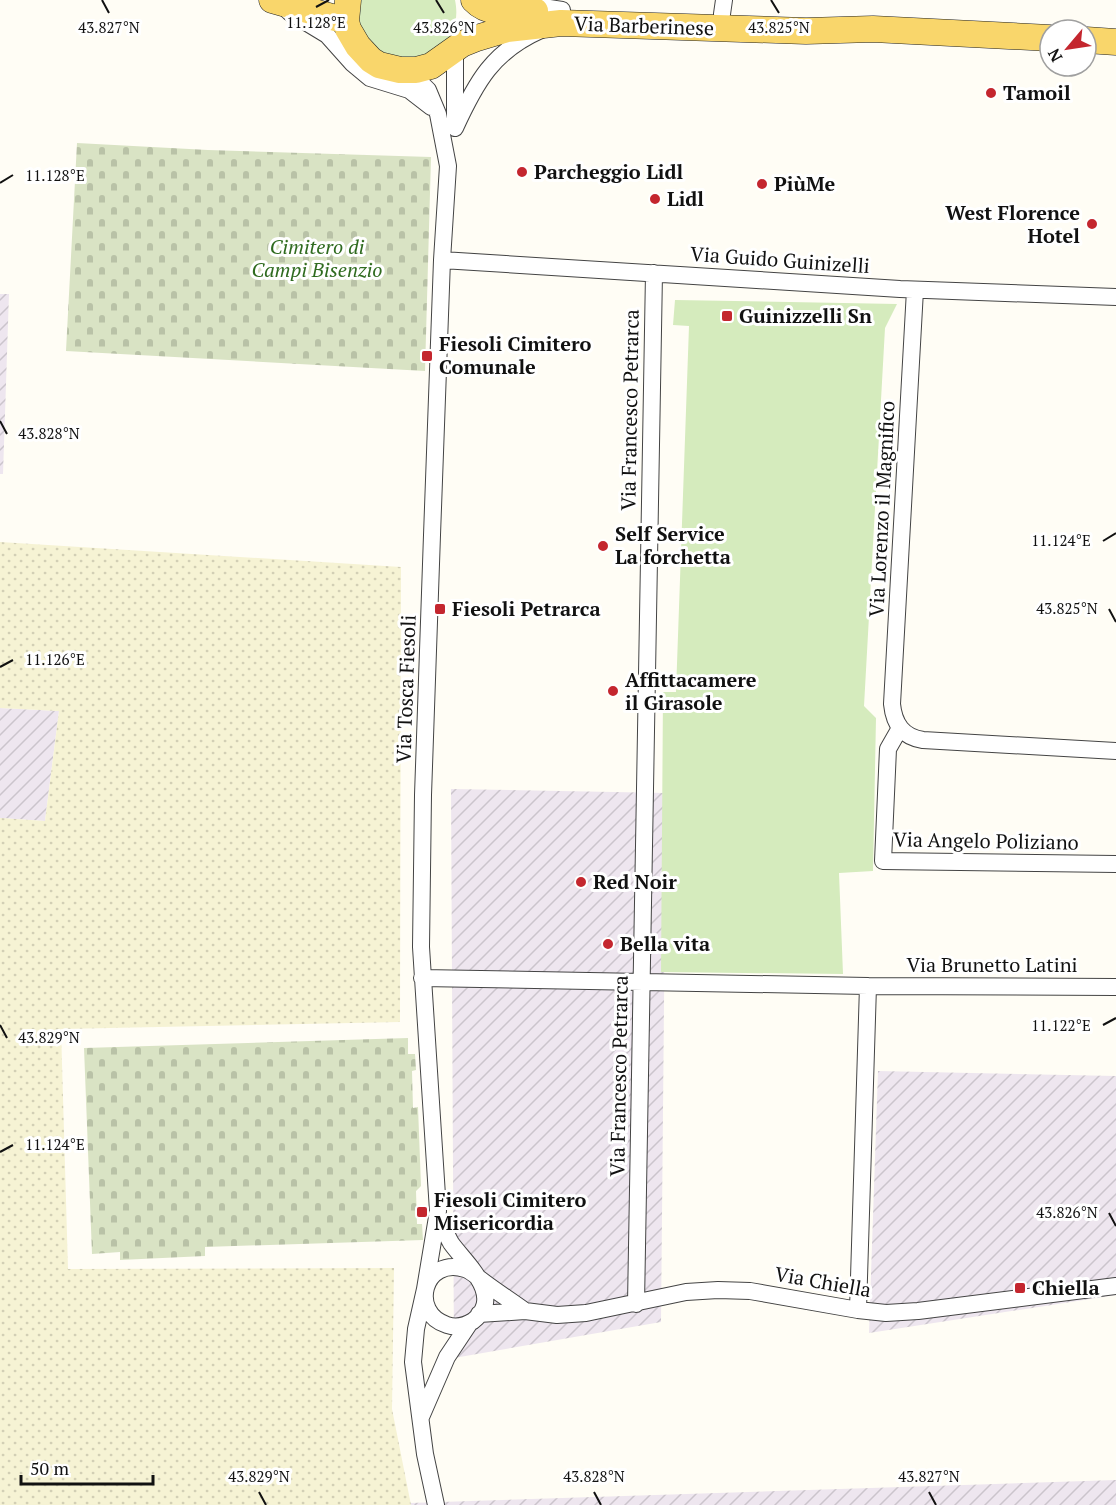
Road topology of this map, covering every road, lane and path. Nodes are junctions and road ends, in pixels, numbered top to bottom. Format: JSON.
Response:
{"nodes":[{"id":1,"x":270,"y":0,"type":"edge"},
{"id":2,"x":466,"y":0,"type":"edge"},
{"id":3,"x":474,"y":0,"type":"edge"},
{"id":4,"x":504,"y":0,"type":"edge"},
{"id":5,"x":723,"y":7,"type":"edge"},
{"id":6,"x":347,"y":10,"type":"edge"},
{"id":7,"x":562,"y":17,"type":"junction"},
{"id":8,"x":873,"y":29,"type":"junction"},
{"id":9,"x":1038,"y":37,"type":"edge"},
{"id":10,"x":1098,"y":41,"type":"edge"},
{"id":11,"x":1116,"y":42,"type":"edge"},
{"id":12,"x":455,"y":48,"type":"junction"},
{"id":13,"x":408,"y":70,"type":"junction"},
{"id":14,"x":438,"y":114,"type":"junction"},
{"id":15,"x":455,"y":128,"type":"junction"},
{"id":16,"x":448,"y":166,"type":"junction"},
{"id":17,"x":442,"y":260,"type":"junction"},
{"id":18,"x":654,"y":273,"type":"junction"},
{"id":19,"x":915,"y":290,"type":"junction"},
{"id":20,"x":1116,"y":297,"type":"edge"},
{"id":21,"x":900,"y":728,"type":"junction"},
{"id":22,"x":1116,"y":751,"type":"edge"},
{"id":23,"x":1116,"y":864,"type":"edge"},
{"id":24,"x":422,"y":978,"type":"junction"},
{"id":25,"x":641,"y":981,"type":"junction"},
{"id":26,"x":868,"y":986,"type":"junction"},
{"id":27,"x":1116,"y":987,"type":"edge"},
{"id":28,"x":437,"y":1214,"type":"junction"},
{"id":29,"x":480,"y":1279,"type":"junction"},
{"id":30,"x":1116,"y":1286,"type":"edge"},
{"id":31,"x":425,"y":1289,"type":"junction"},
{"id":32,"x":636,"y":1304,"type":"junction"},
{"id":33,"x":525,"y":1311,"type":"junction"},
{"id":34,"x":858,"y":1311,"type":"junction"},
{"id":35,"x":474,"y":1319,"type":"junction"},
{"id":36,"x":420,"y":1418,"type":"junction"},
{"id":37,"x":436,"y":1505,"type":"edge"}],
"edges":[{"from":1,"to":6,"type":"main road","name":"Via Barberinese"},
{"from":1,"to":14,"type":"street"},
{"from":2,"to":12,"type":"main road"},
{"from":3,"to":7,"type":"main road","name":"Via Barberinese"},
{"from":4,"to":7,"type":"street"},
{"from":5,"to":7,"type":"main road","name":"Via Barberinese"},
{"from":5,"to":8,"type":"main road","name":"Via Barberinese"},
{"from":6,"to":13,"type":"main road","name":"Via Barberinese"},
{"from":7,"to":8,"type":"main road","name":"Via Barberinese"},
{"from":7,"to":12,"type":"main road","name":"Via Barberinese"},
{"from":7,"to":15,"type":"street","name":"Via Tosca Fiesoli"},
{"from":8,"to":9,"type":"main road","name":"Via Barberinese"},
{"from":10,"to":11,"type":"main road"},
{"from":12,"to":13,"type":"main road","name":"Via Barberinese"},
{"from":12,"to":15,"type":"street","name":"Via Tosca Fiesoli"},
{"from":13,"to":14,"type":"street","name":"Via Tosca Fiesoli"},
{"from":14,"to":16,"type":"street","name":"Via Tosca Fiesoli"},
{"from":15,"to":16,"type":"street","name":"Via Tosca Fiesoli"},
{"from":16,"to":17,"type":"street","name":"Via Tosca Fiesoli"},
{"from":17,"to":18,"type":"street","name":"Via Guido Guinizelli"},
{"from":17,"to":24,"type":"street","name":"Via Tosca Fiesoli"},
{"from":18,"to":19,"type":"street","name":"Via Guido Guinizelli"},
{"from":18,"to":25,"type":"street","name":"Via Francesco Petrarca"},
{"from":19,"to":20,"type":"street","name":"Via Guido Guinizelli"},
{"from":19,"to":21,"type":"street","name":"Via Lorenzo il Magnifico"},
{"from":21,"to":22,"type":"street"},
{"from":21,"to":23,"type":"street","name":"Via Angelo Poliziano"},
{"from":24,"to":25,"type":"street","name":"Via Brunetto Latini"},
{"from":24,"to":28,"type":"street","name":"Via Tosca Fiesoli"},
{"from":25,"to":26,"type":"street","name":"Via Brunetto Latini"},
{"from":25,"to":32,"type":"street","name":"Via Francesco Petrarca"},
{"from":26,"to":27,"type":"street","name":"Via Brunetto Latini"},
{"from":26,"to":34,"type":"street"},
{"from":28,"to":29,"type":"street","name":"Via Tosca Fiesoli"},
{"from":28,"to":31,"type":"street","name":"Via Tosca Fiesoli"},
{"from":29,"to":31,"type":"street"},
{"from":29,"to":33,"type":"street"},
{"from":29,"to":35,"type":"street"},
{"from":30,"to":34,"type":"street","name":"Via Chiella"},
{"from":31,"to":35,"type":"street","name":"Via Tosca Fiesoli"},
{"from":31,"to":36,"type":"street","name":"Via Tosca Fiesoli"},
{"from":32,"to":33,"type":"street","name":"Via Chiella"},
{"from":32,"to":34,"type":"street","name":"Via Chiella"},
{"from":33,"to":35,"type":"street","name":"Via Chiella"},
{"from":35,"to":36,"type":"street"},
{"from":36,"to":37,"type":"street","name":"Via Tosca Fiesoli"}]}
